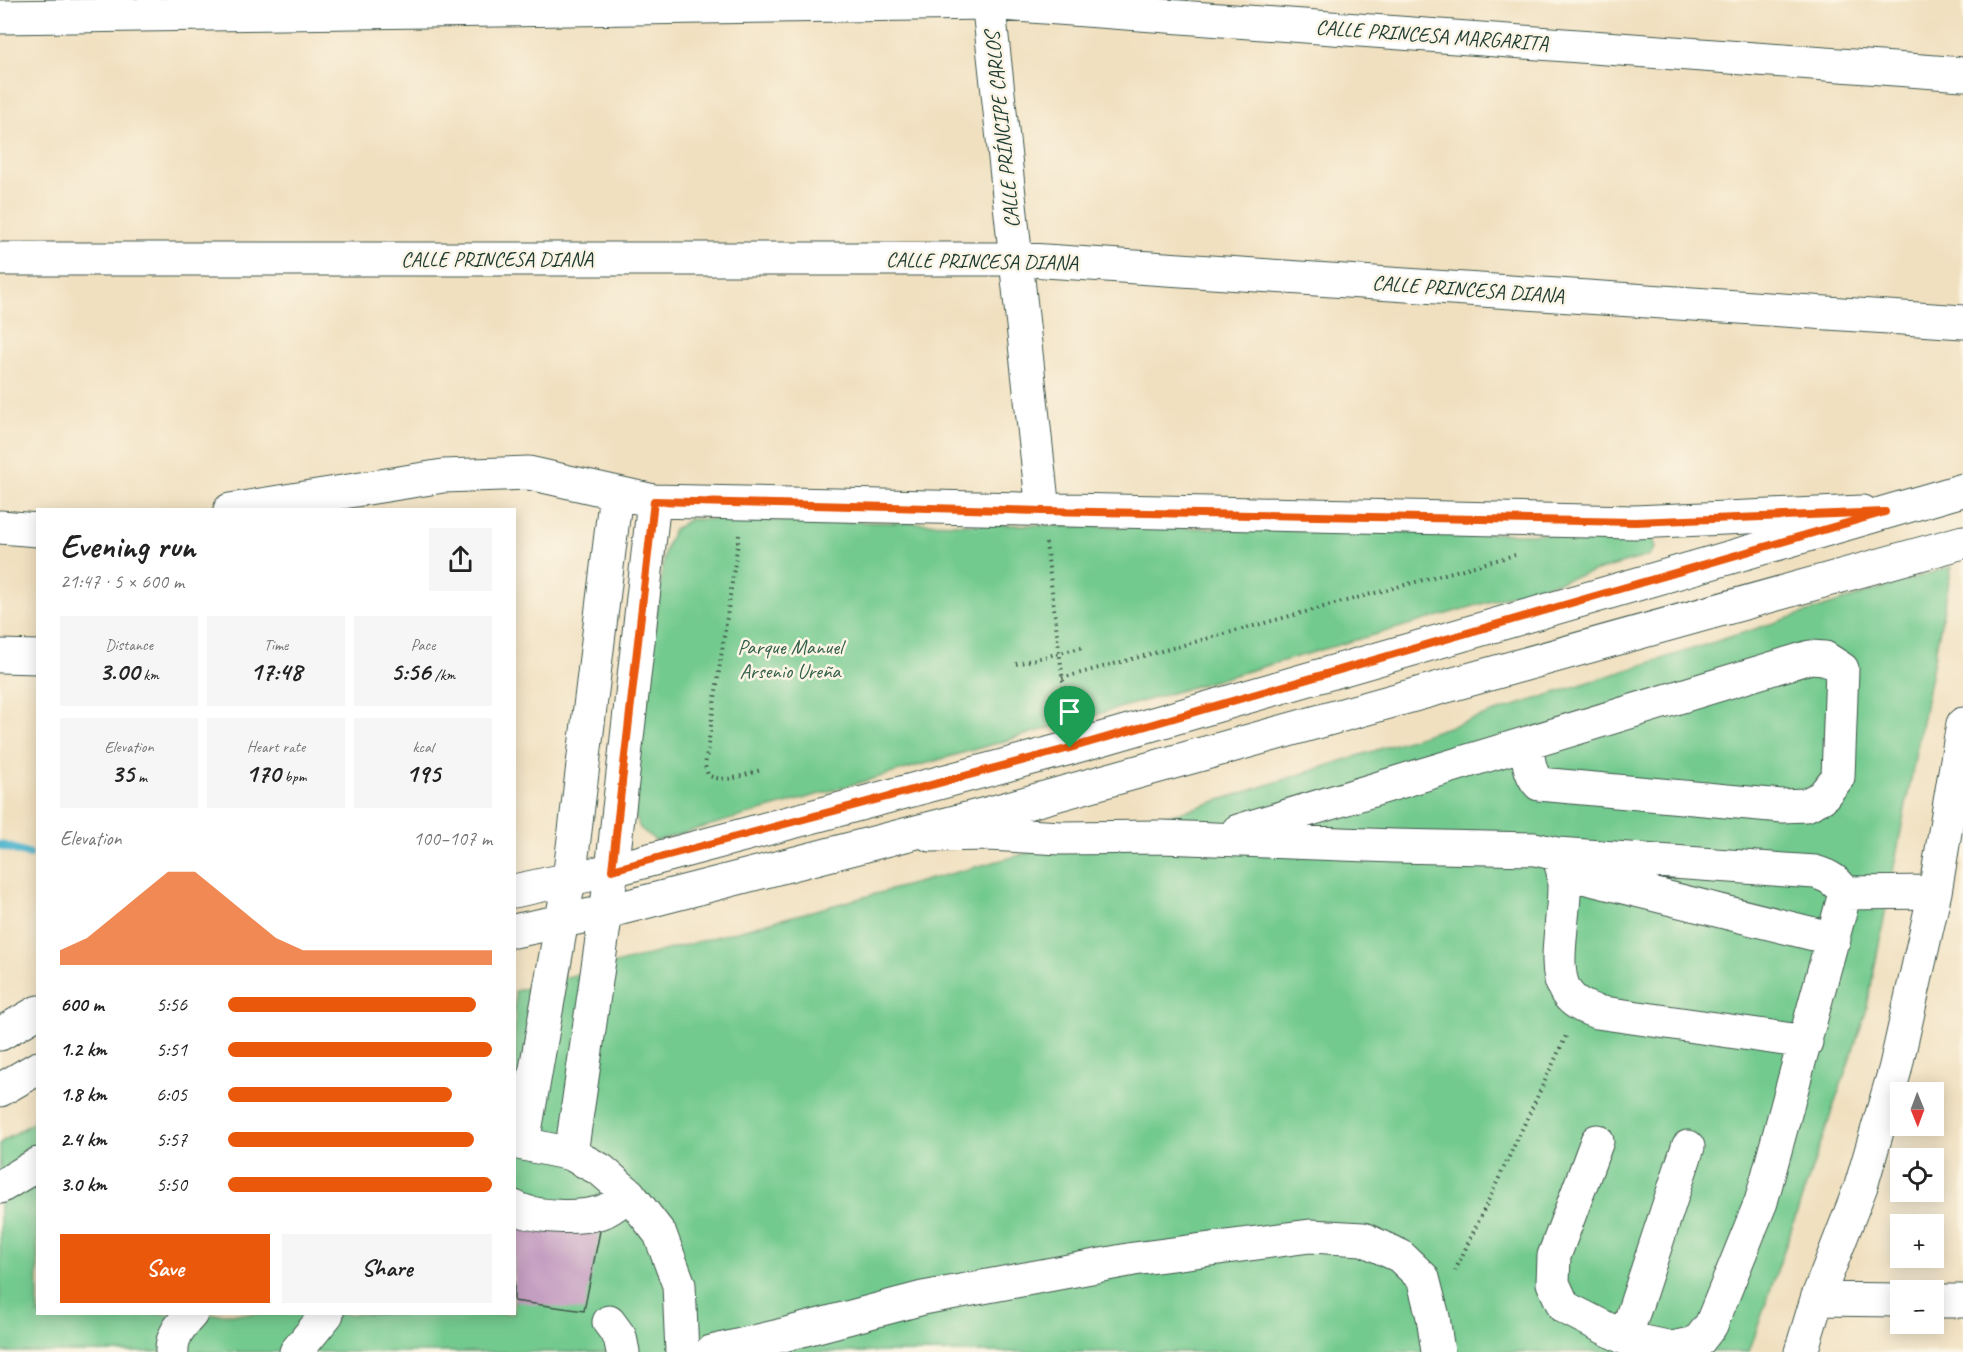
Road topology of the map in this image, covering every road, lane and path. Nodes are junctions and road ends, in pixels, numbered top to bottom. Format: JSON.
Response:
{"nodes":[{"id":1,"x":988,"y":2,"type":"edge"},
{"id":2,"x":0,"y":17,"type":"edge"},
{"id":3,"x":1963,"y":74,"type":"edge"},
{"id":4,"x":1015,"y":259,"type":"junction"},
{"id":5,"x":0,"y":260,"type":"edge"},
{"id":6,"x":1963,"y":322,"type":"edge"},
{"id":7,"x":1963,"y":489,"type":"edge"},
{"id":8,"x":616,"y":493,"type":"junction"},
{"id":9,"x":654,"y":501,"type":"junction"},
{"id":10,"x":744,"y":503,"type":"junction"},
{"id":11,"x":242,"y":508,"type":"edge"},
{"id":12,"x":1043,"y":511,"type":"junction"},
{"id":13,"x":1885,"y":512,"type":"junction"},
{"id":14,"x":0,"y":527,"type":"edge"},
{"id":15,"x":36,"y":530,"type":"edge"},
{"id":16,"x":1963,"y":542,"type":"edge"},
{"id":17,"x":1520,"y":553,"type":"dead end"},
{"id":18,"x":1084,"y":647,"type":"dead end"},
{"id":19,"x":1059,"y":653,"type":"junction"},
{"id":20,"x":0,"y":656,"type":"edge"},
{"id":21,"x":36,"y":657,"type":"edge"},
{"id":22,"x":1016,"y":664,"type":"dead end"},
{"id":23,"x":1062,"y":678,"type":"junction"},
{"id":24,"x":1963,"y":724,"type":"edge"},
{"id":25,"x":1527,"y":743,"type":"junction"},
{"id":26,"x":1070,"y":748,"type":"junction"},
{"id":27,"x":761,"y":770,"type":"dead end"},
{"id":28,"x":904,"y":835,"type":"junction"},
{"id":29,"x":1210,"y":840,"type":"junction"},
{"id":30,"x":1560,"y":863,"type":"junction"},
{"id":31,"x":612,"y":870,"type":"junction"},
{"id":32,"x":568,"y":880,"type":"junction"},
{"id":33,"x":516,"y":891,"type":"edge"},
{"id":34,"x":1935,"y":892,"type":"junction"},
{"id":35,"x":1845,"y":893,"type":"junction"},
{"id":36,"x":606,"y":912,"type":"junction"},
{"id":37,"x":561,"y":922,"type":"junction"},
{"id":38,"x":516,"y":931,"type":"edge"},
{"id":39,"x":1834,"y":939,"type":"junction"},
{"id":40,"x":1580,"y":1006,"type":"junction"},
{"id":41,"x":36,"y":1013,"type":"edge"},
{"id":42,"x":0,"y":1034,"type":"edge"},
{"id":43,"x":1806,"y":1042,"type":"junction"},
{"id":44,"x":36,"y":1069,"type":"edge"},
{"id":45,"x":0,"y":1090,"type":"edge"},
{"id":46,"x":1597,"y":1141,"type":"dead end"},
{"id":47,"x":519,"y":1143,"type":"edge"},
{"id":48,"x":1688,"y":1147,"type":"dead end"},
{"id":49,"x":571,"y":1154,"type":"junction"},
{"id":50,"x":36,"y":1165,"type":"edge"},
{"id":51,"x":0,"y":1187,"type":"edge"},
{"id":52,"x":629,"y":1194,"type":"junction"},
{"id":53,"x":516,"y":1208,"type":"edge"},
{"id":54,"x":1817,"y":1299,"type":"junction"},
{"id":55,"x":1890,"y":1300,"type":"edge"},
{"id":56,"x":1944,"y":1301,"type":"edge"},
{"id":57,"x":1963,"y":1301,"type":"edge"},
{"id":58,"x":190,"y":1315,"type":"edge"},
{"id":59,"x":326,"y":1315,"type":"edge"},
{"id":60,"x":1433,"y":1317,"type":"junction"},
{"id":61,"x":609,"y":1322,"type":"dead end"},
{"id":62,"x":1625,"y":1338,"type":"junction"},
{"id":63,"x":172,"y":1352,"type":"edge"},
{"id":64,"x":296,"y":1352,"type":"edge"},
{"id":65,"x":623,"y":1352,"type":"edge"},
{"id":66,"x":682,"y":1352,"type":"edge"},
{"id":67,"x":711,"y":1352,"type":"edge"},
{"id":68,"x":1438,"y":1352,"type":"edge"},
{"id":69,"x":1801,"y":1352,"type":"edge"}],
"edges":[{"from":1,"to":2,"type":"street","name":"CALLE PRINCESA MARGARITA"},
{"from":1,"to":3,"type":"street","name":"CALLE PRINCESA MARGARITA"},
{"from":1,"to":4,"type":"street","name":"CALLE PRÍNCIPE CARLOS"},
{"from":4,"to":5,"type":"street","name":"CALLE PRINCESA DIANA"},
{"from":4,"to":6,"type":"street","name":"CALLE PRINCESA DIANA"},
{"from":4,"to":12,"type":"street","name":"CALLE PRÍNCIPE CARLOS"},
{"from":7,"to":13,"type":"street"},
{"from":8,"to":9,"type":"street"},
{"from":8,"to":11,"type":"street"},
{"from":8,"to":32,"type":"street"},
{"from":9,"to":10,"type":"street"},
{"from":9,"to":31,"type":"street"},
{"from":10,"to":12,"type":"street"},
{"from":10,"to":27,"type":"path"},
{"from":12,"to":13,"type":"street"},
{"from":12,"to":19,"type":"path"},
{"from":13,"to":26,"type":"street"},
{"from":14,"to":15,"type":"street"},
{"from":16,"to":28,"type":"street"},
{"from":17,"to":23,"type":"path"},
{"from":18,"to":19,"type":"path"},
{"from":19,"to":22,"type":"path"},
{"from":19,"to":23,"type":"path"},
{"from":20,"to":21,"type":"street"},
{"from":23,"to":26,"type":"path"},
{"from":24,"to":34,"type":"street"},
{"from":25,"to":25,"type":"street"},
{"from":25,"to":29,"type":"street"},
{"from":26,"to":31,"type":"street"},
{"from":28,"to":29,"type":"street"},
{"from":28,"to":36,"type":"street"},
{"from":29,"to":30,"type":"street"},
{"from":30,"to":35,"type":"street"},
{"from":30,"to":39,"type":"street"},
{"from":30,"to":40,"type":"street"},
{"from":31,"to":32,"type":"street"},
{"from":31,"to":36,"type":"street"},
{"from":32,"to":33,"type":"street"},
{"from":32,"to":37,"type":"street"},
{"from":34,"to":35,"type":"street"},
{"from":34,"to":54,"type":"street"},
{"from":35,"to":39,"type":"street"},
{"from":36,"to":37,"type":"street"},
{"from":36,"to":49,"type":"street"},
{"from":37,"to":38,"type":"street"},
{"from":37,"to":47,"type":"street"},
{"from":39,"to":43,"type":"street"},
{"from":40,"to":43,"type":"street"},
{"from":40,"to":60,"type":"path"},
{"from":41,"to":42,"type":"street"},
{"from":43,"to":62,"type":"street"},
{"from":44,"to":45,"type":"street"},
{"from":46,"to":62,"type":"street"},
{"from":47,"to":49,"type":"street"},
{"from":48,"to":62,"type":"street"},
{"from":49,"to":52,"type":"street"},
{"from":50,"to":51,"type":"street"},
{"from":52,"to":53,"type":"street"},
{"from":52,"to":66,"type":"street"},
{"from":54,"to":55,"type":"street"},
{"from":54,"to":69,"type":"street"},
{"from":56,"to":57,"type":"street"},
{"from":58,"to":63,"type":"street"},
{"from":59,"to":64,"type":"street"},
{"from":60,"to":67,"type":"street"},
{"from":60,"to":68,"type":"street"},
{"from":61,"to":65,"type":"street"}]}
